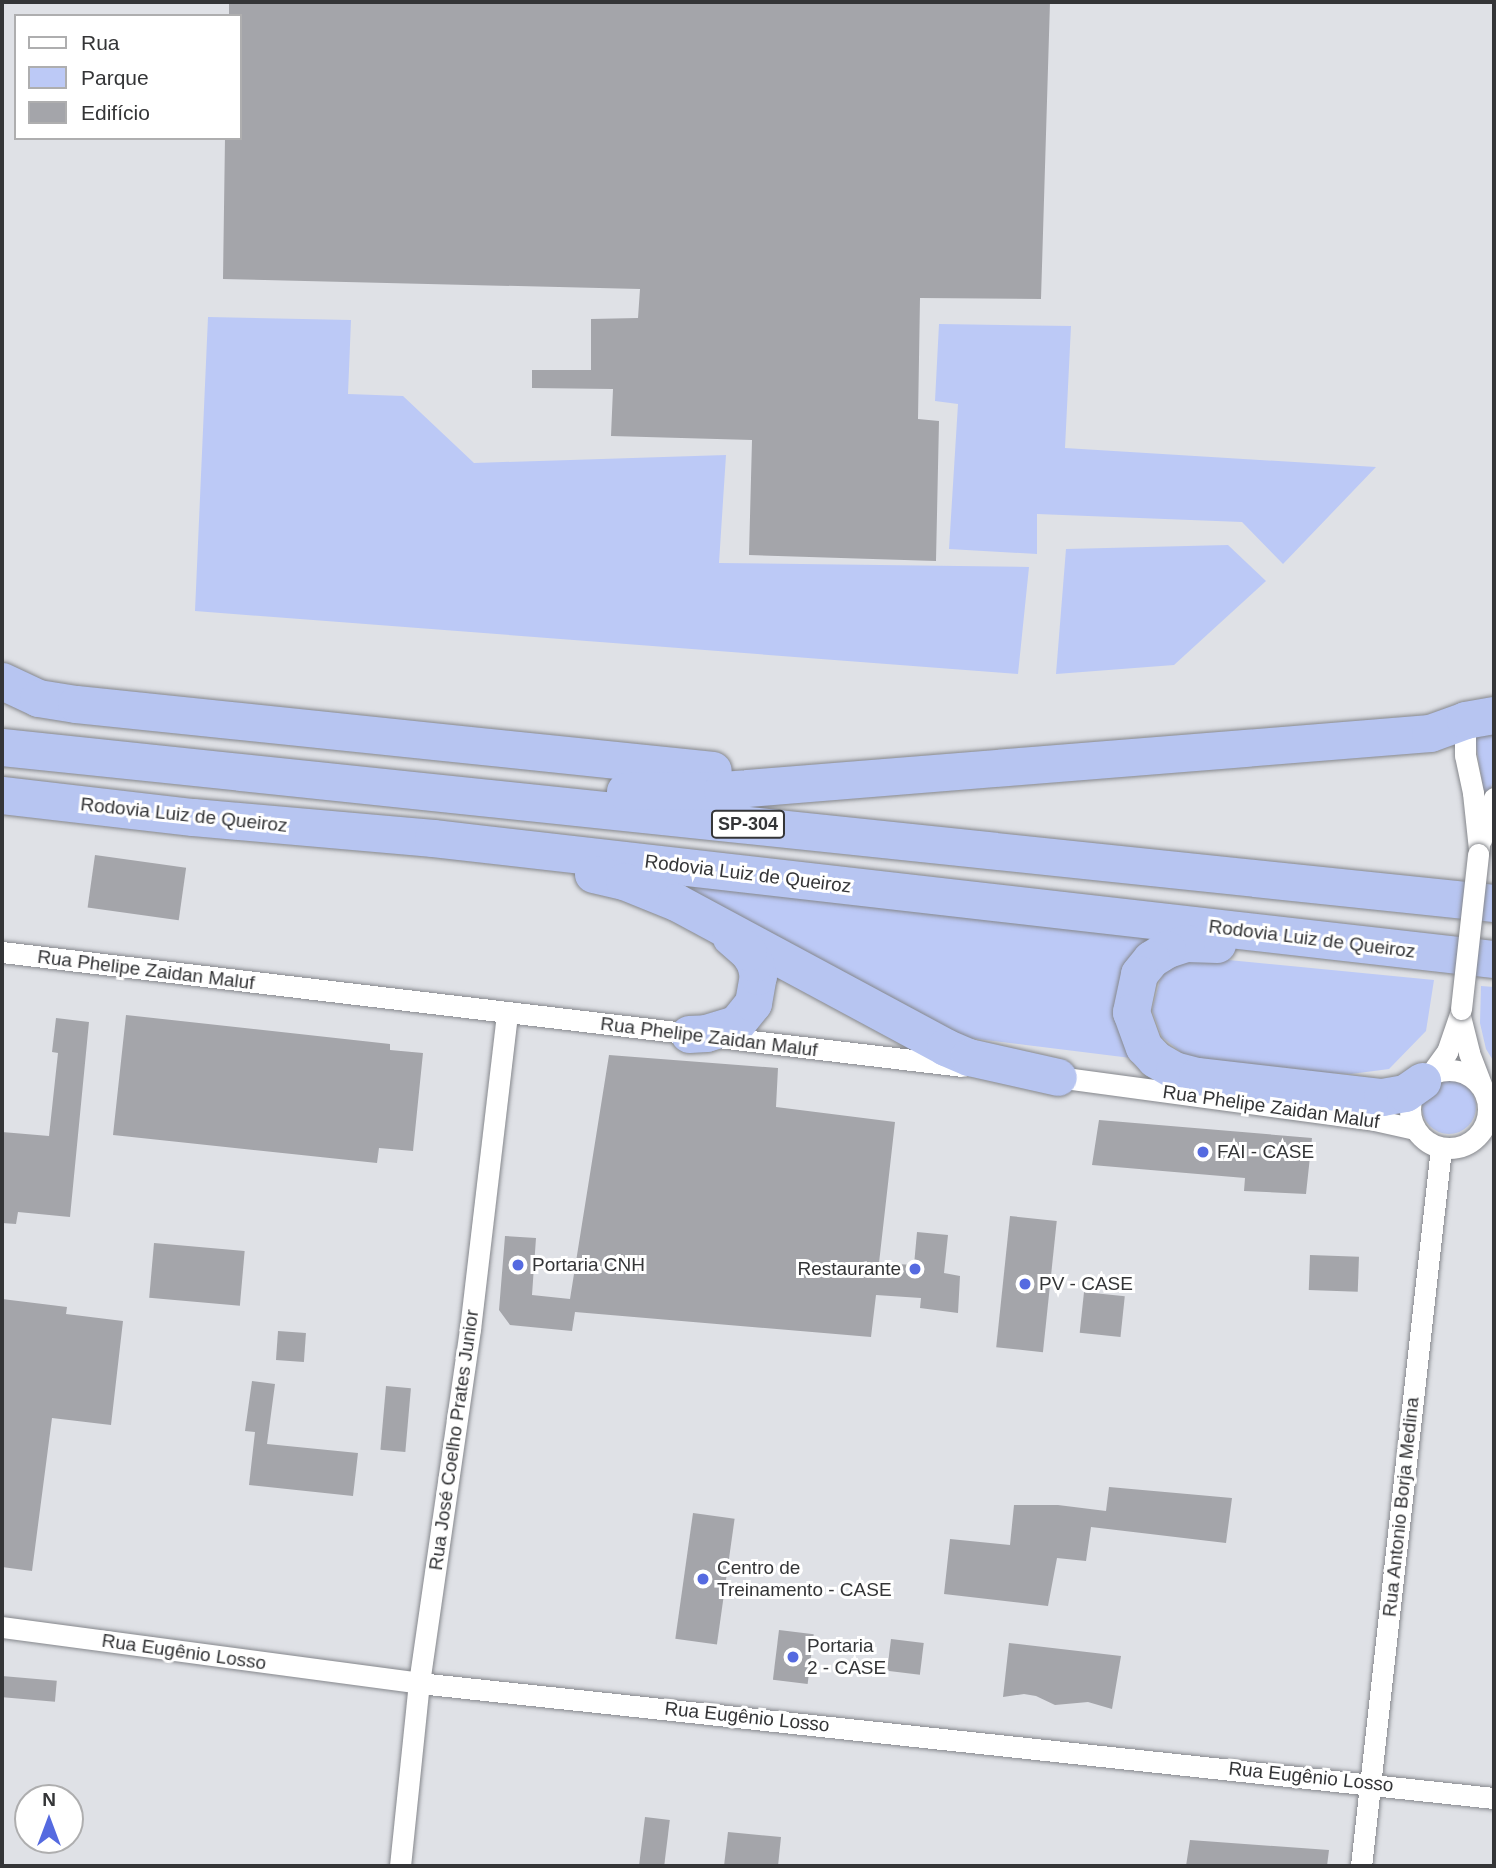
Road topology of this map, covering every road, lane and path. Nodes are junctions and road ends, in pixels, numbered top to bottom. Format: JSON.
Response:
{"nodes":[{"id":1,"x":2,"y":681,"type":"edge"},
{"id":2,"x":1480,"y":718,"type":"edge"},
{"id":3,"x":2,"y":747,"type":"edge"},
{"id":4,"x":226,"y":769,"type":"junction"},
{"id":5,"x":826,"y":781,"type":"junction"},
{"id":6,"x":2,"y":795,"type":"edge"},
{"id":7,"x":1494,"y":799,"type":"edge"},
{"id":8,"x":433,"y":838,"type":"junction"},
{"id":9,"x":1478,"y":851,"type":"junction"},
{"id":10,"x":1494,"y":903,"type":"edge"},
{"id":11,"x":717,"y":924,"type":"junction"},
{"id":12,"x":1406,"y":950,"type":"junction"},
{"id":13,"x":2,"y":952,"type":"edge"},
{"id":14,"x":1494,"y":959,"type":"edge"},
{"id":15,"x":1461,"y":1012,"type":"junction"},
{"id":16,"x":507,"y":1014,"type":"junction"},
{"id":17,"x":689,"y":1034,"type":"junction"},
{"id":18,"x":1058,"y":1077,"type":"junction"},
{"id":19,"x":1426,"y":1078,"type":"junction"},
{"id":20,"x":1483,"y":1089,"type":"junction"},
{"id":21,"x":1490,"y":1121,"type":"edge"},
{"id":22,"x":1415,"y":1129,"type":"junction"},
{"id":23,"x":1441,"y":1147,"type":"junction"},
{"id":24,"x":2,"y":1627,"type":"edge"},
{"id":25,"x":419,"y":1683,"type":"junction"},
{"id":26,"x":1370,"y":1783,"type":"junction"},
{"id":27,"x":1494,"y":1798,"type":"edge"},
{"id":28,"x":400,"y":1866,"type":"edge"},
{"id":29,"x":1362,"y":1866,"type":"edge"}],
"edges":[{"from":1,"to":5,"type":"highway"},
{"from":2,"to":5,"type":"highway"},
{"from":2,"to":9,"type":"street"},
{"from":3,"to":4,"type":"highway","number":"SP-304"},
{"from":4,"to":5,"type":"highway"},
{"from":4,"to":10,"type":"highway","number":"SP-304"},
{"from":6,"to":8,"type":"highway","name":"Rodovia Luiz de Queiroz"},
{"from":7,"to":9,"type":"street"},
{"from":8,"to":11,"type":"highway"},
{"from":8,"to":12,"type":"highway","name":"Rodovia Luiz de Queiroz"},
{"from":9,"to":15,"type":"street","bridge":true},
{"from":11,"to":17,"type":"highway"},
{"from":11,"to":18,"type":"highway"},
{"from":12,"to":14,"type":"highway","name":"Rodovia Luiz de Queiroz"},
{"from":12,"to":19,"type":"highway"},
{"from":13,"to":16,"type":"street","name":"Rua Phelipe Zaidan Maluf"},
{"from":15,"to":19,"type":"street"},
{"from":15,"to":20,"type":"street"},
{"from":16,"to":17,"type":"street","name":"Rua Phelipe Zaidan Maluf"},
{"from":16,"to":25,"type":"street","name":"Rua José Coelho Prates Junior"},
{"from":17,"to":18,"type":"street","name":"Rua Phelipe Zaidan Maluf"},
{"from":18,"to":22,"type":"street","name":"Rua Phelipe Zaidan Maluf"},
{"from":19,"to":20,"type":"street"},
{"from":19,"to":22,"type":"street"},
{"from":20,"to":21,"type":"street"},
{"from":21,"to":23,"type":"street"},
{"from":22,"to":23,"type":"street"},
{"from":23,"to":26,"type":"street","name":"Rua Antonio Borja Medina"},
{"from":24,"to":25,"type":"street","name":"Rua Eugênio Losso"},
{"from":25,"to":26,"type":"street","name":"Rua Eugênio Losso"},
{"from":25,"to":28,"type":"street","name":"Rua José Coelho Prates Junior"},
{"from":26,"to":27,"type":"street","name":"Rua Eugênio Losso"},
{"from":26,"to":29,"type":"street","name":"Rua Antonio Borja Medina"}]}
